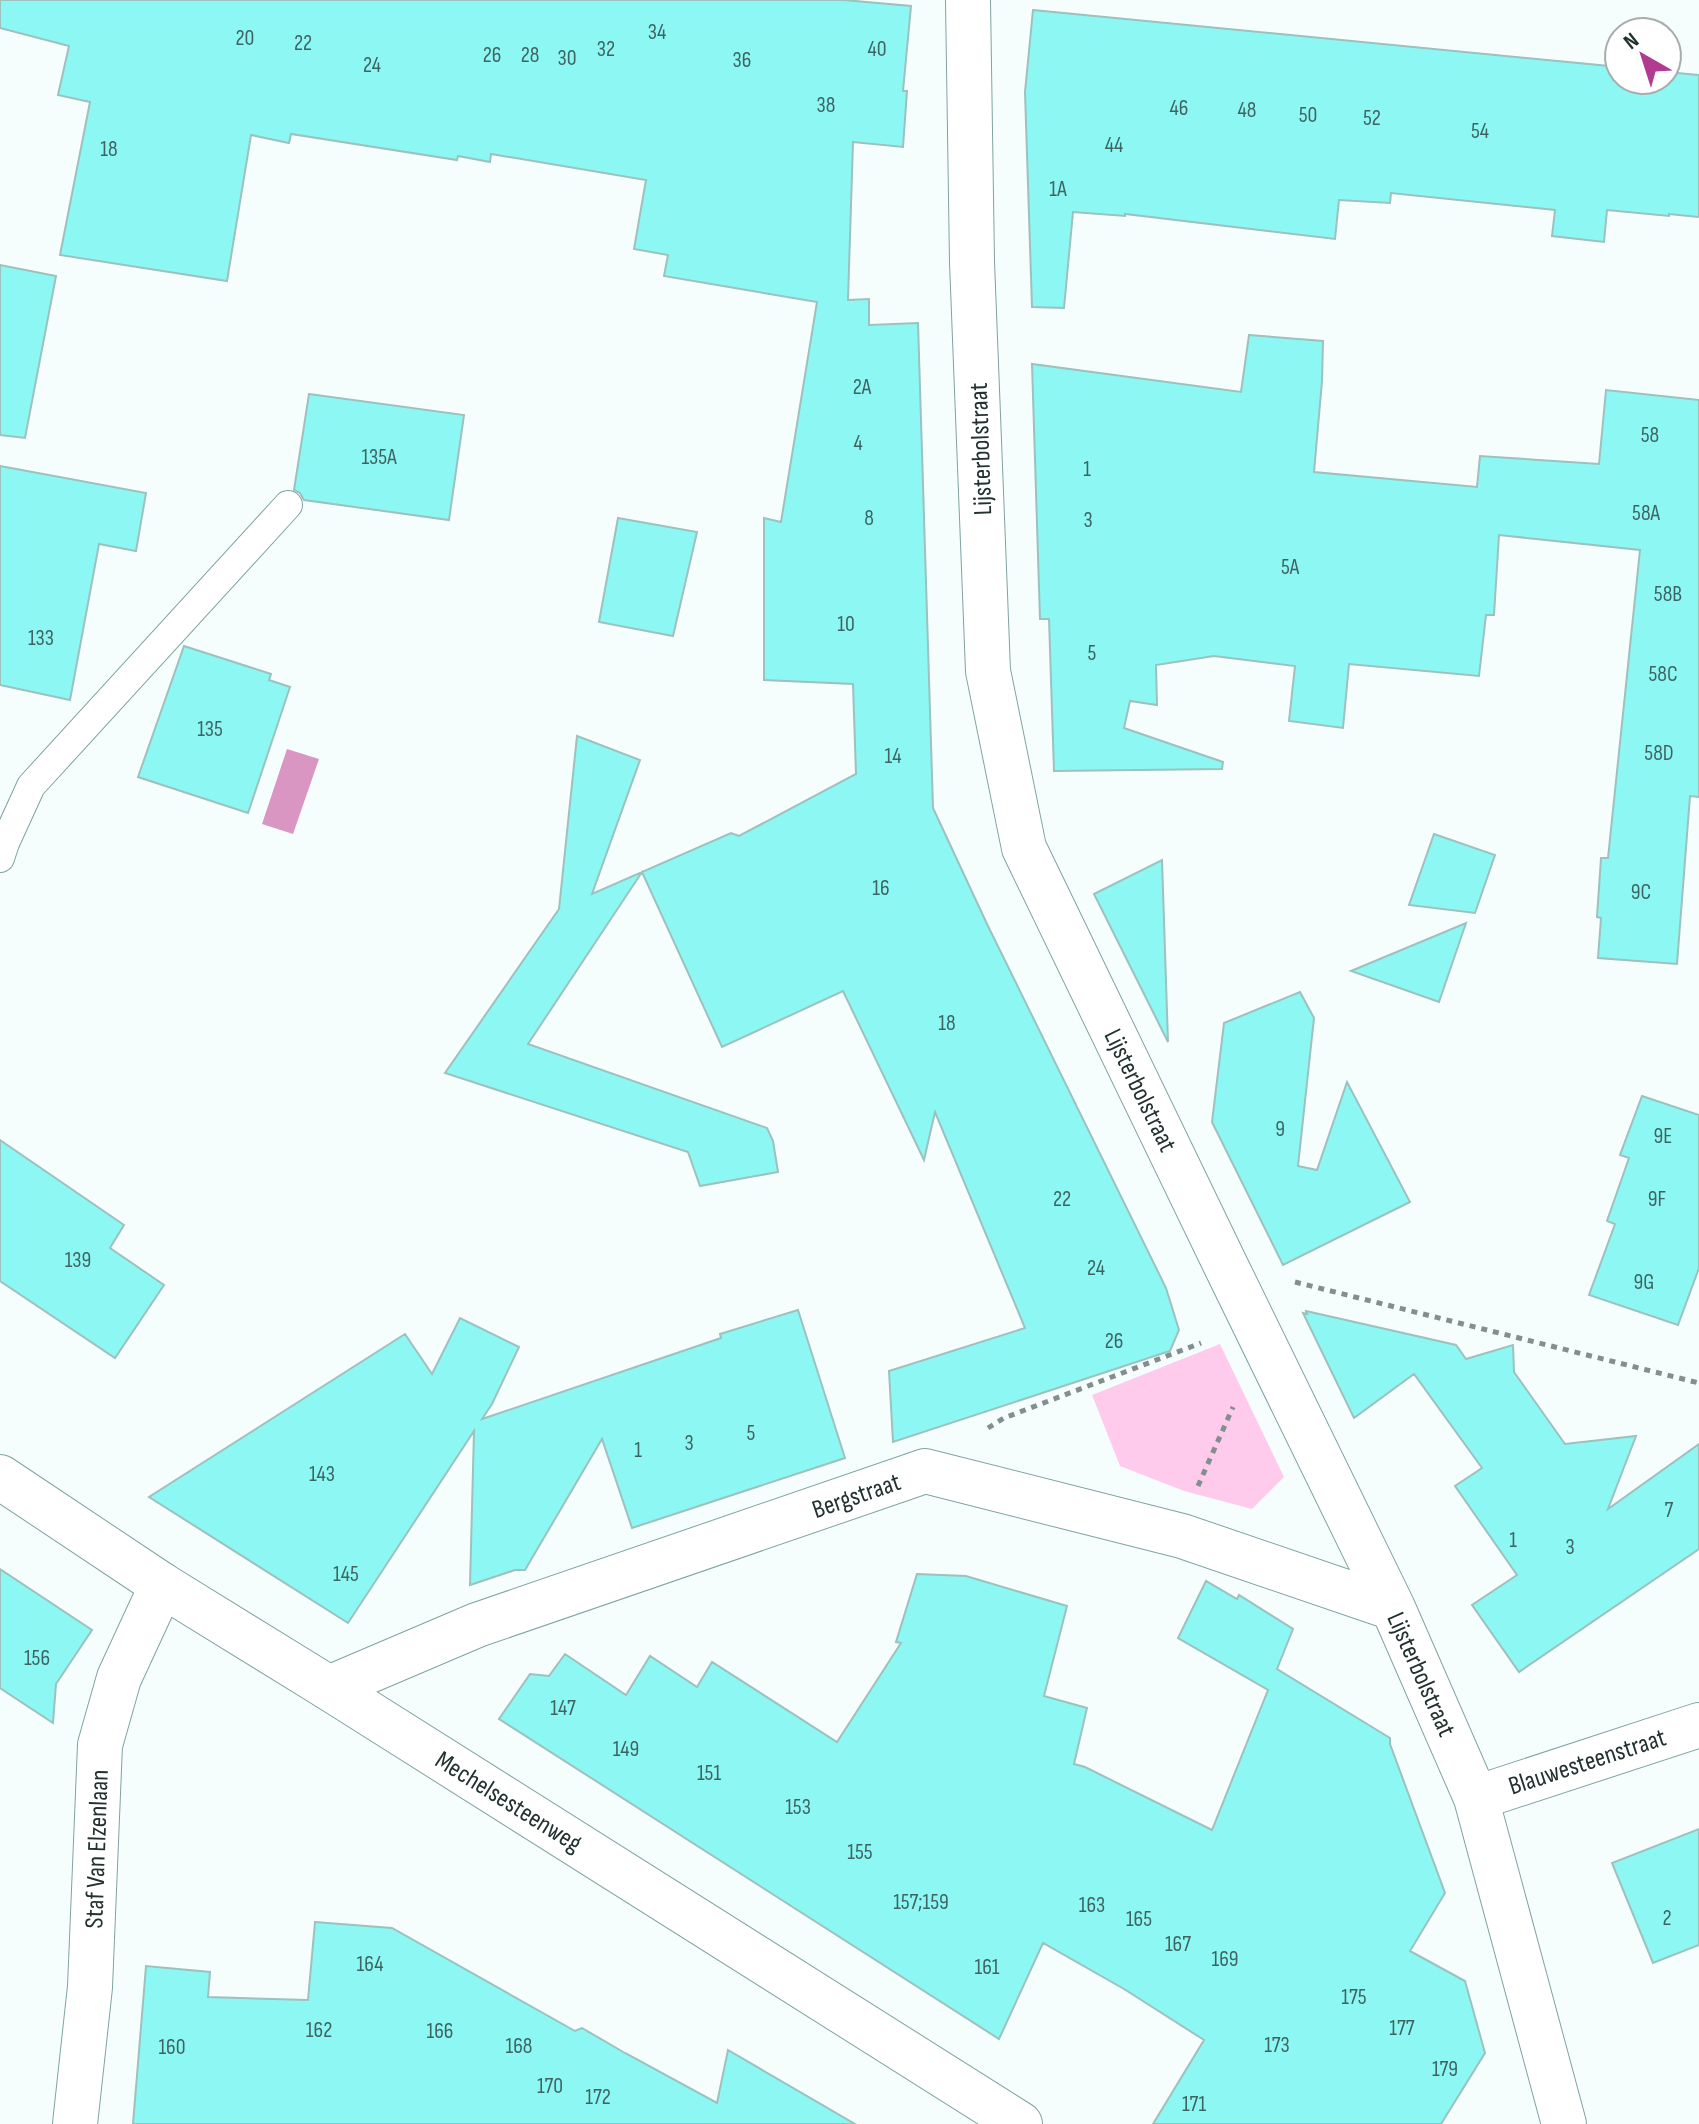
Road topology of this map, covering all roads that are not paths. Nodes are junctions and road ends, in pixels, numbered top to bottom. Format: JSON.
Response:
{"nodes":[{"id":1,"x":968,"y":0,"type":"edge"},
{"id":2,"x":288,"y":505,"type":"dead end"},
{"id":3,"x":0,"y":858,"type":"edge"},
{"id":4,"x":0,"y":1477,"type":"edge"},
{"id":5,"x":162,"y":1585,"type":"junction"},
{"id":6,"x":1393,"y":1608,"type":"junction"},
{"id":7,"x":329,"y":1688,"type":"junction"},
{"id":8,"x":1699,"y":1725,"type":"edge"},
{"id":9,"x":1476,"y":1798,"type":"junction"},
{"id":10,"x":75,"y":2124,"type":"edge"},
{"id":11,"x":1020,"y":2124,"type":"edge"},
{"id":12,"x":1564,"y":2124,"type":"edge"}],
"edges":[{"from":1,"to":6,"type":"street","name":"Lijsterbolstraat"},
{"from":2,"to":3,"type":"lane"},
{"from":4,"to":5,"type":"street","name":"Mechelsesteenweg"},
{"from":5,"to":7,"type":"street","name":"Mechelsesteenweg"},
{"from":5,"to":10,"type":"street","name":"Staf Van Elzenlaan"},
{"from":6,"to":7,"type":"street","name":"Bergstraat"},
{"from":6,"to":9,"type":"street","name":"Lijsterbolstraat"},
{"from":7,"to":11,"type":"street","name":"Mechelsesteenweg"},
{"from":8,"to":9,"type":"street","name":"Blauwesteenstraat"},
{"from":9,"to":12,"type":"street","name":"Lijsterbolstraat"}]}
